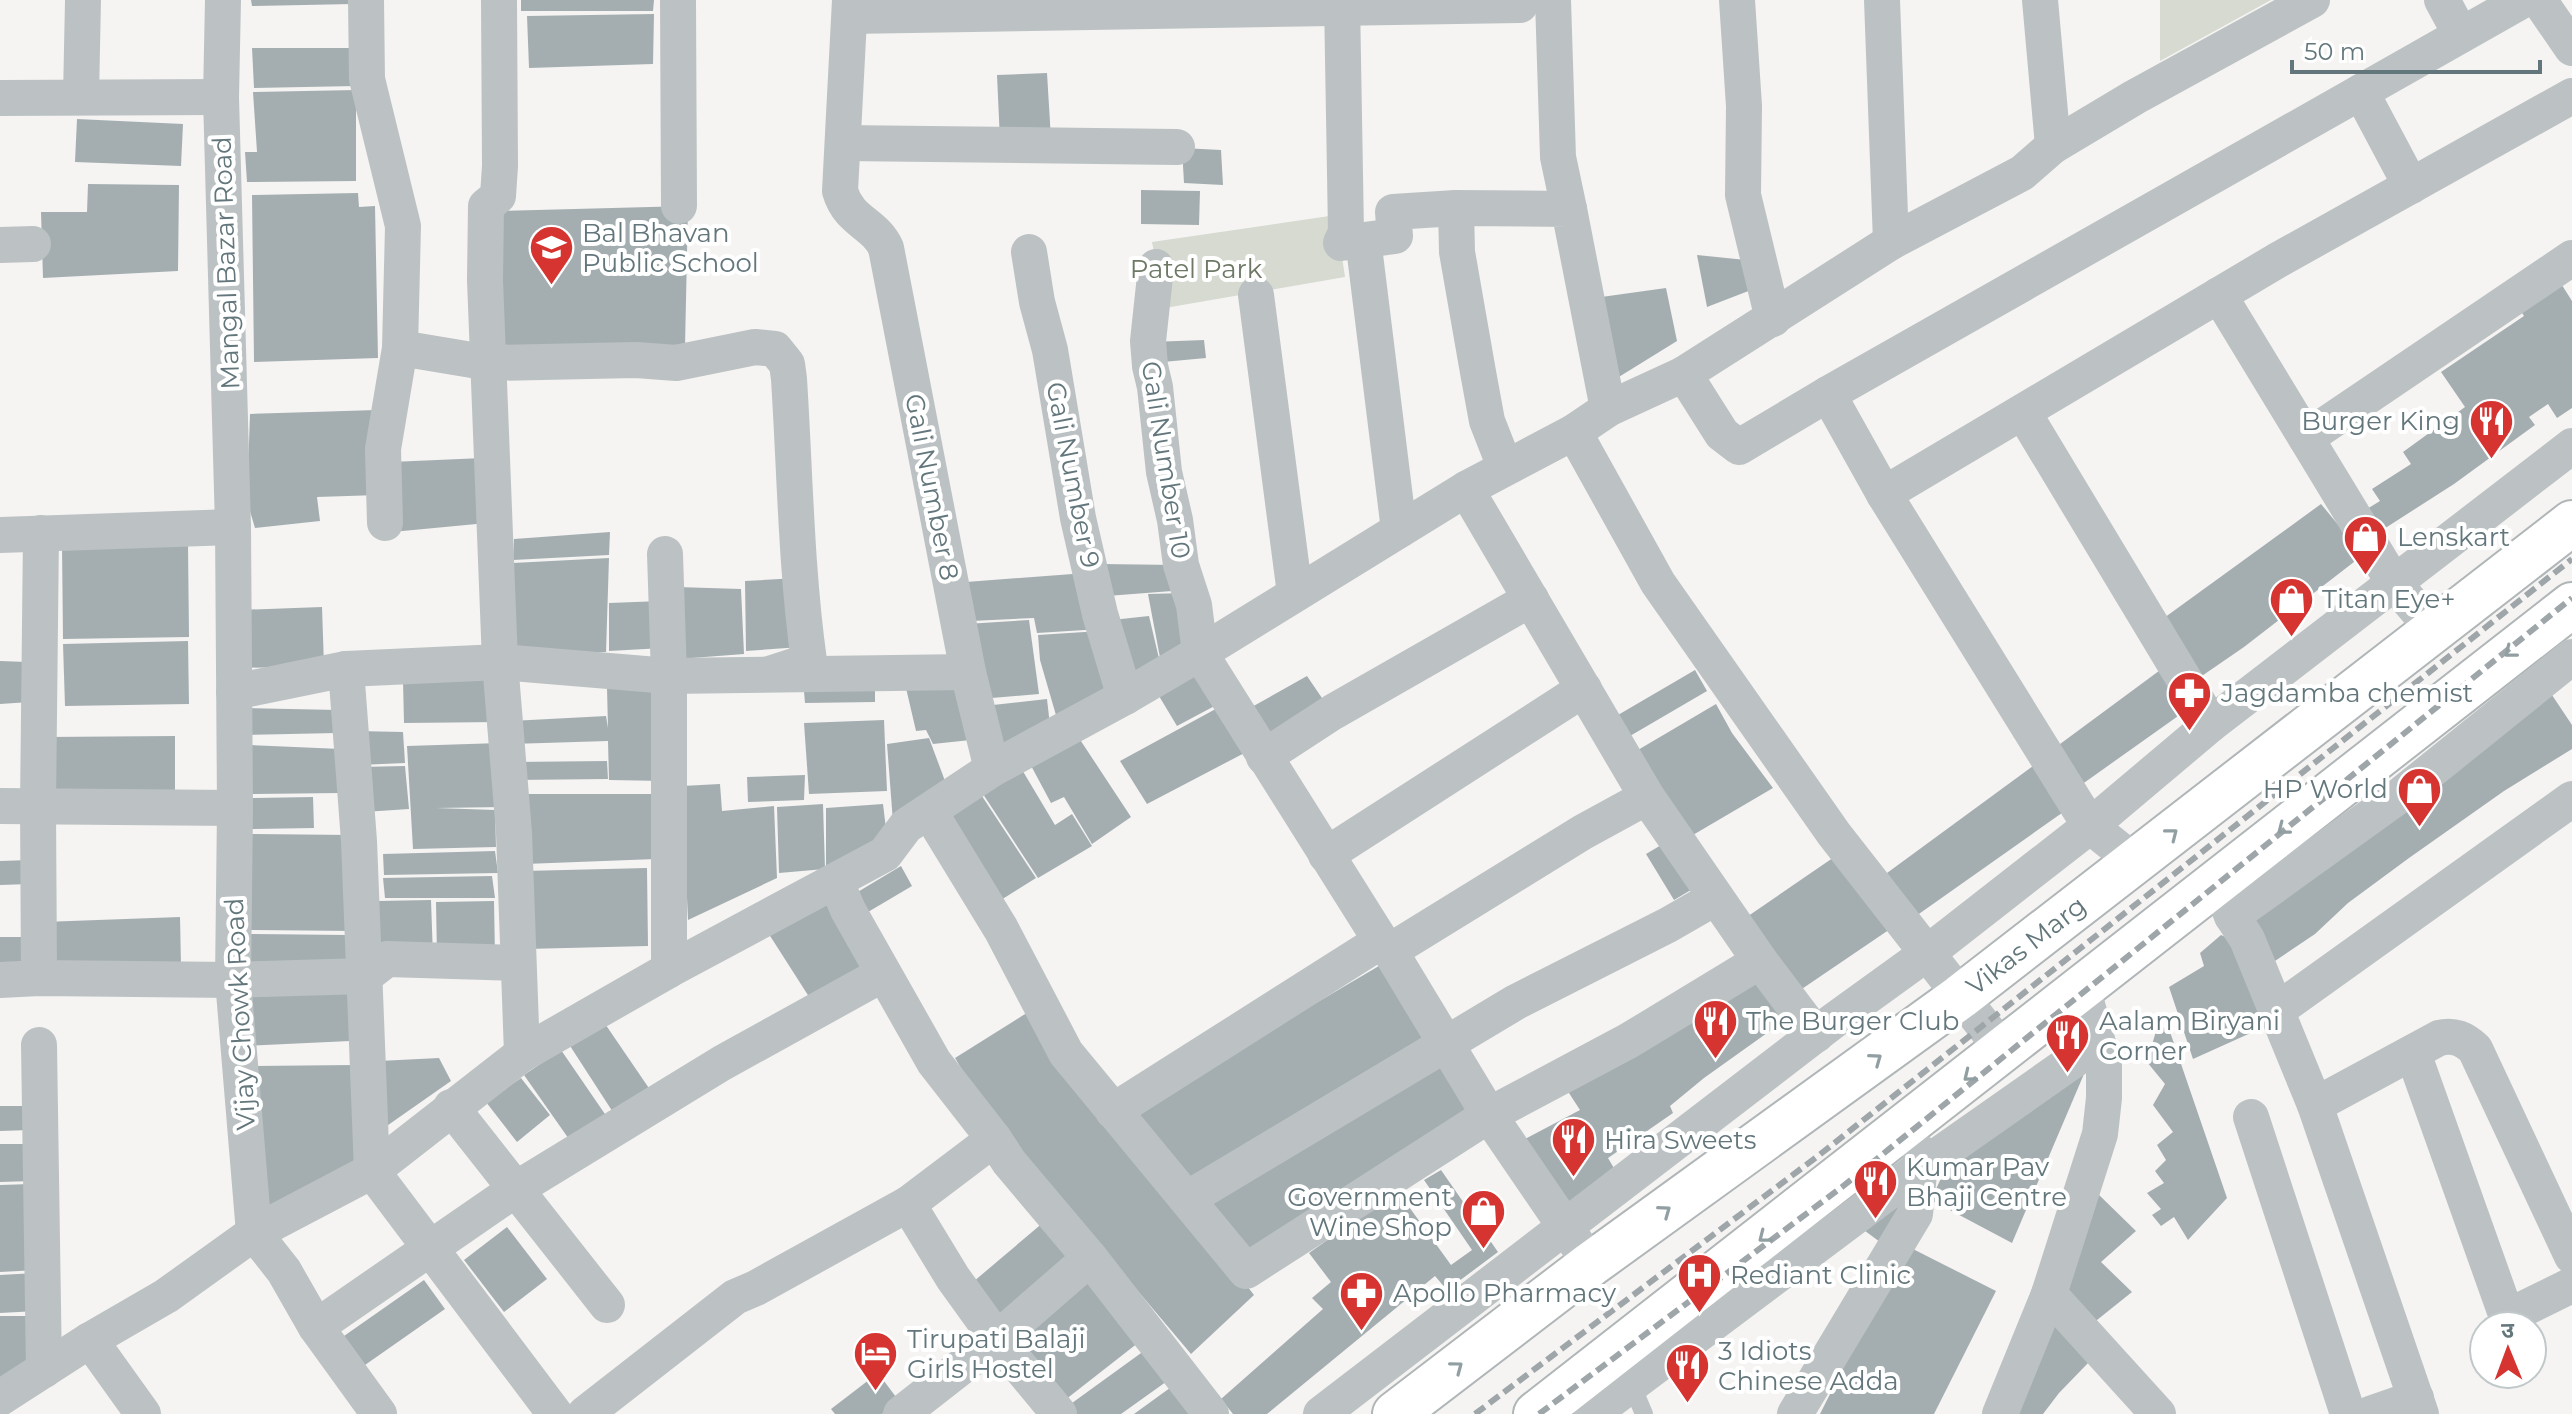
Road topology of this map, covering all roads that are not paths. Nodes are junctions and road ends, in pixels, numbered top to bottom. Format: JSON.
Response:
{"nodes":[{"id":1,"x":83,"y":0,"type":"edge"},
{"id":2,"x":223,"y":0,"type":"edge"},
{"id":3,"x":366,"y":0,"type":"edge"},
{"id":4,"x":499,"y":0,"type":"edge"},
{"id":5,"x":678,"y":0,"type":"edge"},
{"id":6,"x":1737,"y":0,"type":"edge"},
{"id":7,"x":1882,"y":0,"type":"edge"},
{"id":8,"x":2040,"y":0,"type":"edge"},
{"id":9,"x":2312,"y":0,"type":"edge"},
{"id":10,"x":2442,"y":0,"type":"edge"},
{"id":11,"x":2523,"y":0,"type":"edge"},
{"id":12,"x":2539,"y":0,"type":"edge"},
{"id":13,"x":1536,"y":2,"type":"edge"},
{"id":14,"x":1342,"y":5,"type":"edge"},
{"id":15,"x":850,"y":8,"type":"edge"},
{"id":16,"x":2461,"y":35,"type":"junction"},
{"id":17,"x":2572,"y":48,"type":"edge"},
{"id":18,"x":2361,"y":92,"type":"junction"},
{"id":19,"x":2572,"y":96,"type":"edge"},
{"id":20,"x":81,"y":97,"type":"junction"},
{"id":21,"x":221,"y":97,"type":"junction"},
{"id":22,"x":0,"y":98,"type":"edge"},
{"id":23,"x":843,"y":143,"type":"junction"},
{"id":24,"x":2053,"y":146,"type":"junction"},
{"id":25,"x":1177,"y":147,"type":"dead end"},
{"id":26,"x":2411,"y":186,"type":"junction"},
{"id":27,"x":679,"y":206,"type":"dead end"},
{"id":28,"x":1456,"y":208,"type":"junction"},
{"id":29,"x":1569,"y":209,"type":"junction"},
{"id":30,"x":1891,"y":242,"type":"junction"},
{"id":31,"x":1029,"y":252,"type":"dead end"},
{"id":32,"x":1365,"y":255,"type":"dead end"},
{"id":33,"x":2572,"y":258,"type":"edge"},
{"id":34,"x":1156,"y":267,"type":"dead end"},
{"id":35,"x":1256,"y":295,"type":"dead end"},
{"id":36,"x":2219,"y":295,"type":"junction"},
{"id":37,"x":1773,"y":319,"type":"junction"},
{"id":38,"x":400,"y":348,"type":"junction"},
{"id":39,"x":490,"y":363,"type":"junction"},
{"id":40,"x":1684,"y":374,"type":"junction"},
{"id":41,"x":1828,"y":394,"type":"junction"},
{"id":42,"x":1608,"y":409,"type":"junction"},
{"id":43,"x":2023,"y":412,"type":"junction"},
{"id":44,"x":1574,"y":432,"type":"junction"},
{"id":45,"x":2306,"y":438,"type":"junction"},
{"id":46,"x":2572,"y":446,"type":"edge"},
{"id":47,"x":1505,"y":467,"type":"junction"},
{"id":48,"x":1466,"y":489,"type":"junction"},
{"id":49,"x":1884,"y":494,"type":"junction"},
{"id":50,"x":385,"y":523,"type":"dead end"},
{"id":51,"x":2572,"y":523,"type":"edge"},
{"id":52,"x":233,"y":527,"type":"junction"},
{"id":53,"x":1399,"y":530,"type":"junction"},
{"id":54,"x":41,"y":533,"type":"junction"},
{"id":55,"x":0,"y":535,"type":"edge"},
{"id":56,"x":665,"y":554,"type":"dead end"},
{"id":57,"x":2394,"y":583,"type":"junction"},
{"id":58,"x":1295,"y":594,"type":"junction"},
{"id":59,"x":1531,"y":599,"type":"junction"},
{"id":60,"x":2572,"y":605,"type":"edge"},
{"id":61,"x":2434,"y":630,"type":"junction"},
{"id":62,"x":1200,"y":653,"type":"junction"},
{"id":63,"x":2572,"y":657,"type":"edge"},
{"id":64,"x":500,"y":662,"type":"junction"},
{"id":65,"x":346,"y":669,"type":"junction"},
{"id":66,"x":968,"y":672,"type":"junction"},
{"id":67,"x":769,"y":674,"type":"junction"},
{"id":68,"x":669,"y":676,"type":"junction"},
{"id":69,"x":1584,"y":689,"type":"junction"},
{"id":70,"x":234,"y":692,"type":"junction"},
{"id":71,"x":1125,"y":697,"type":"junction"},
{"id":72,"x":2211,"y":724,"type":"junction"},
{"id":73,"x":1264,"y":757,"type":"junction"},
{"id":74,"x":992,"y":769,"type":"junction"},
{"id":75,"x":1647,"y":797,"type":"junction"},
{"id":76,"x":2572,"y":799,"type":"edge"},
{"id":77,"x":38,"y":805,"type":"junction"},
{"id":78,"x":0,"y":806,"type":"edge"},
{"id":79,"x":235,"y":808,"type":"junction"},
{"id":80,"x":929,"y":811,"type":"junction"},
{"id":81,"x":2090,"y":826,"type":"junction"},
{"id":82,"x":1326,"y":855,"type":"junction"},
{"id":83,"x":2135,"y":862,"type":"junction"},
{"id":84,"x":836,"y":882,"type":"junction"},
{"id":85,"x":1715,"y":898,"type":"junction"},
{"id":86,"x":2225,"y":898,"type":"junction"},
{"id":87,"x":1385,"y":946,"type":"junction"},
{"id":88,"x":1926,"y":954,"type":"junction"},
{"id":89,"x":1760,"y":961,"type":"junction"},
{"id":90,"x":517,"y":963,"type":"junction"},
{"id":91,"x":669,"y":970,"type":"junction"},
{"id":92,"x":883,"y":974,"type":"junction"},
{"id":93,"x":365,"y":976,"type":"junction"},
{"id":94,"x":39,"y":978,"type":"junction"},
{"id":95,"x":0,"y":980,"type":"edge"},
{"id":96,"x":233,"y":980,"type":"junction"},
{"id":97,"x":2082,"y":987,"type":"junction"},
{"id":98,"x":1960,"y":997,"type":"junction"},
{"id":99,"x":2276,"y":1011,"type":"junction"},
{"id":100,"x":1816,"y":1035,"type":"junction"},
{"id":101,"x":39,"y":1045,"type":"dead end"},
{"id":102,"x":1446,"y":1045,"type":"junction"},
{"id":103,"x":2002,"y":1049,"type":"junction"},
{"id":104,"x":2413,"y":1053,"type":"junction"},
{"id":105,"x":522,"y":1054,"type":"junction"},
{"id":106,"x":2101,"y":1054,"type":"junction"},
{"id":107,"x":2315,"y":1105,"type":"junction"},
{"id":108,"x":451,"y":1107,"type":"junction"},
{"id":109,"x":1926,"y":1110,"type":"junction"},
{"id":110,"x":1113,"y":1111,"type":"junction"},
{"id":111,"x":1489,"y":1115,"type":"junction"},
{"id":112,"x":2251,"y":1117,"type":"dead end"},
{"id":113,"x":994,"y":1139,"type":"junction"},
{"id":114,"x":1920,"y":1168,"type":"junction"},
{"id":115,"x":372,"y":1171,"type":"junction"},
{"id":116,"x":516,"y":1189,"type":"junction"},
{"id":117,"x":1187,"y":1199,"type":"junction"},
{"id":118,"x":908,"y":1204,"type":"junction"},
{"id":119,"x":1565,"y":1227,"type":"junction"},
{"id":120,"x":254,"y":1233,"type":"junction"},
{"id":121,"x":430,"y":1251,"type":"junction"},
{"id":122,"x":2572,"y":1256,"type":"edge"},
{"id":123,"x":1090,"y":1258,"type":"junction"},
{"id":124,"x":1591,"y":1264,"type":"junction"},
{"id":125,"x":2572,"y":1285,"type":"edge"},
{"id":126,"x":2049,"y":1294,"type":"junction"},
{"id":127,"x":607,"y":1305,"type":"dead end"},
{"id":128,"x":316,"y":1327,"type":"junction"},
{"id":129,"x":997,"y":1339,"type":"junction"},
{"id":130,"x":90,"y":1340,"type":"junction"},
{"id":131,"x":44,"y":1370,"type":"junction"},
{"id":132,"x":0,"y":1398,"type":"edge"},
{"id":133,"x":1638,"y":1399,"type":"edge"},
{"id":134,"x":2418,"y":1406,"type":"edge"},
{"id":135,"x":11,"y":1414,"type":"edge"},
{"id":136,"x":143,"y":1414,"type":"edge"},
{"id":137,"x":379,"y":1414,"type":"edge"},
{"id":138,"x":555,"y":1414,"type":"edge"},
{"id":139,"x":585,"y":1414,"type":"edge"},
{"id":140,"x":901,"y":1414,"type":"edge"},
{"id":141,"x":1059,"y":1414,"type":"edge"},
{"id":142,"x":1211,"y":1414,"type":"edge"},
{"id":143,"x":1321,"y":1414,"type":"edge"},
{"id":144,"x":1395,"y":1414,"type":"edge"},
{"id":145,"x":1536,"y":1414,"type":"edge"},
{"id":146,"x":1592,"y":1414,"type":"edge"},
{"id":147,"x":1795,"y":1414,"type":"edge"},
{"id":148,"x":2000,"y":1414,"type":"edge"},
{"id":149,"x":2158,"y":1414,"type":"edge"},
{"id":150,"x":2348,"y":1414,"type":"edge"},
{"id":151,"x":2370,"y":1414,"type":"edge"}],
"edges":[{"from":1,"to":20,"type":"street"},
{"from":2,"to":21,"type":"street","name":"Mangal Bazar Road"},
{"from":3,"to":38,"type":"street"},
{"from":4,"to":39,"type":"street"},
{"from":5,"to":27,"type":"street"},
{"from":6,"to":37,"type":"street"},
{"from":7,"to":30,"type":"street"},
{"from":8,"to":24,"type":"street"},
{"from":9,"to":24,"type":"street"},
{"from":10,"to":16,"type":"street"},
{"from":11,"to":16,"type":"street"},
{"from":12,"to":17,"type":"street"},
{"from":13,"to":14,"type":"street"},
{"from":13,"to":29,"type":"street"},
{"from":14,"to":15,"type":"street"},
{"from":14,"to":28,"type":"street"},
{"from":15,"to":23,"type":"street"},
{"from":16,"to":18,"type":"street"},
{"from":18,"to":26,"type":"street"},
{"from":18,"to":41,"type":"street"},
{"from":19,"to":26,"type":"street"},
{"from":20,"to":21,"type":"street"},
{"from":20,"to":22,"type":"street"},
{"from":21,"to":52,"type":"street","name":"Mangal Bazar Road"},
{"from":23,"to":25,"type":"street"},
{"from":23,"to":66,"type":"street","name":"Gali Number 8"},
{"from":24,"to":30,"type":"street"},
{"from":26,"to":36,"type":"street"},
{"from":28,"to":29,"type":"street"},
{"from":28,"to":47,"type":"street"},
{"from":29,"to":42,"type":"street"},
{"from":30,"to":37,"type":"street"},
{"from":31,"to":71,"type":"street","name":"Gali Number 9"},
{"from":32,"to":53,"type":"street"},
{"from":33,"to":45,"type":"street"},
{"from":34,"to":62,"type":"street","name":"Gali Number 10"},
{"from":35,"to":58,"type":"street"},
{"from":36,"to":43,"type":"street"},
{"from":36,"to":45,"type":"street"},
{"from":37,"to":40,"type":"street"},
{"from":38,"to":39,"type":"street"},
{"from":38,"to":50,"type":"street"},
{"from":39,"to":64,"type":"street"},
{"from":39,"to":67,"type":"street"},
{"from":40,"to":41,"type":"street"},
{"from":40,"to":42,"type":"street"},
{"from":41,"to":49,"type":"street"},
{"from":42,"to":44,"type":"street"},
{"from":43,"to":49,"type":"street"},
{"from":43,"to":72,"type":"street"},
{"from":44,"to":47,"type":"street"},
{"from":44,"to":88,"type":"street"},
{"from":45,"to":57,"type":"street"},
{"from":46,"to":57,"type":"street"},
{"from":47,"to":48,"type":"street"},
{"from":48,"to":53,"type":"street"},
{"from":48,"to":59,"type":"street"},
{"from":49,"to":81,"type":"street"},
{"from":51,"to":61,"type":"main road","name":"Vikas Marg"},
{"from":52,"to":54,"type":"street"},
{"from":52,"to":70,"type":"street","name":"Vijay Chowk Road"},
{"from":53,"to":58,"type":"street"},
{"from":54,"to":55,"type":"street"},
{"from":54,"to":77,"type":"street"},
{"from":56,"to":68,"type":"street"},
{"from":57,"to":61,"type":"street"},
{"from":57,"to":72,"type":"street"},
{"from":58,"to":62,"type":"street"},
{"from":59,"to":69,"type":"street"},
{"from":59,"to":73,"type":"street"},
{"from":60,"to":86,"type":"main road","one_way":true},
{"from":83,"to":61,"type":"main road","name":"Vikas Marg","one_way":true},
{"from":62,"to":71,"type":"street"},
{"from":62,"to":73,"type":"street"},
{"from":63,"to":86,"type":"street"},
{"from":64,"to":65,"type":"street"},
{"from":64,"to":68,"type":"street"},
{"from":64,"to":90,"type":"street"},
{"from":65,"to":70,"type":"street"},
{"from":65,"to":93,"type":"street"},
{"from":66,"to":67,"type":"street"},
{"from":66,"to":74,"type":"street","name":"Gali Number 8"},
{"from":67,"to":68,"type":"street"},
{"from":68,"to":91,"type":"street"},
{"from":69,"to":75,"type":"street"},
{"from":69,"to":82,"type":"street"},
{"from":70,"to":79,"type":"street","name":"Vijay Chowk Road"},
{"from":71,"to":74,"type":"street"},
{"from":72,"to":81,"type":"street"},
{"from":73,"to":82,"type":"street"},
{"from":74,"to":80,"type":"street"},
{"from":75,"to":85,"type":"street"},
{"from":75,"to":87,"type":"street"},
{"from":76,"to":99,"type":"street"},
{"from":77,"to":78,"type":"street"},
{"from":77,"to":79,"type":"street"},
{"from":77,"to":94,"type":"street"},
{"from":79,"to":96,"type":"street","name":"Vijay Chowk Road"},
{"from":80,"to":84,"type":"street"},
{"from":80,"to":110,"type":"street"},
{"from":81,"to":83,"type":"street"},
{"from":81,"to":88,"type":"street"},
{"from":82,"to":87,"type":"street"},
{"from":83,"to":98,"type":"main road","name":"Vikas Marg"},
{"from":84,"to":91,"type":"street"},
{"from":84,"to":92,"type":"street"},
{"from":85,"to":89,"type":"street"},
{"from":85,"to":102,"type":"street"},
{"from":86,"to":97,"type":"main road"},
{"from":86,"to":99,"type":"street"},
{"from":87,"to":102,"type":"street"},
{"from":87,"to":110,"type":"street"},
{"from":88,"to":98,"type":"street"},
{"from":88,"to":100,"type":"street"},
{"from":89,"to":100,"type":"street"},
{"from":89,"to":111,"type":"street"},
{"from":90,"to":93,"type":"street"},
{"from":90,"to":105,"type":"street"},
{"from":91,"to":105,"type":"street"},
{"from":92,"to":113,"type":"street"},
{"from":92,"to":116,"type":"street"},
{"from":93,"to":96,"type":"street"},
{"from":93,"to":115,"type":"street"},
{"from":94,"to":95,"type":"street"},
{"from":94,"to":96,"type":"street"},
{"from":96,"to":120,"type":"street","name":"Vijay Chowk Road"},
{"from":97,"to":103,"type":"main road"},
{"from":97,"to":106,"type":"street"},
{"from":98,"to":103,"type":"street"},
{"from":124,"to":98,"type":"main road","name":"Vikas Marg","one_way":true},
{"from":99,"to":107,"type":"street"},
{"from":100,"to":119,"type":"street"},
{"from":101,"to":131,"type":"street"},
{"from":102,"to":111,"type":"street"},
{"from":102,"to":117,"type":"street"},
{"from":103,"to":109,"type":"main road","one_way":true},
{"from":104,"to":107,"type":"street"},
{"from":104,"to":122,"type":"street"},
{"from":104,"to":125,"type":"street"},
{"from":105,"to":108,"type":"street"},
{"from":106,"to":114,"type":"street"},
{"from":106,"to":126,"type":"street"},
{"from":107,"to":134,"type":"street"},
{"from":108,"to":115,"type":"street"},
{"from":108,"to":116,"type":"street"},
{"from":109,"to":114,"type":"street"},
{"from":109,"to":145,"type":"main road","one_way":true},
{"from":110,"to":117,"type":"street"},
{"from":111,"to":117,"type":"street"},
{"from":111,"to":119,"type":"street"},
{"from":112,"to":150,"type":"street"},
{"from":113,"to":118,"type":"street"},
{"from":113,"to":123,"type":"street"},
{"from":114,"to":133,"type":"street"},
{"from":114,"to":147,"type":"street"},
{"from":115,"to":120,"type":"street"},
{"from":115,"to":121,"type":"street"},
{"from":116,"to":121,"type":"street"},
{"from":116,"to":127,"type":"street"},
{"from":118,"to":129,"type":"street"},
{"from":118,"to":139,"type":"street"},
{"from":119,"to":124,"type":"street"},
{"from":119,"to":143,"type":"street"},
{"from":120,"to":128,"type":"street"},
{"from":120,"to":130,"type":"street"},
{"from":121,"to":128,"type":"street"},
{"from":121,"to":138,"type":"street"},
{"from":123,"to":129,"type":"street"},
{"from":123,"to":142,"type":"street"},
{"from":144,"to":124,"type":"main road","name":"Vikas Marg","one_way":true},
{"from":126,"to":148,"type":"street"},
{"from":126,"to":149,"type":"street"},
{"from":128,"to":137,"type":"street"},
{"from":129,"to":140,"type":"street"},
{"from":129,"to":141,"type":"street"},
{"from":130,"to":131,"type":"street"},
{"from":130,"to":136,"type":"street"},
{"from":131,"to":132,"type":"street"},
{"from":132,"to":135,"type":"street"},
{"from":133,"to":146,"type":"street"},
{"from":134,"to":151,"type":"street"}]}
